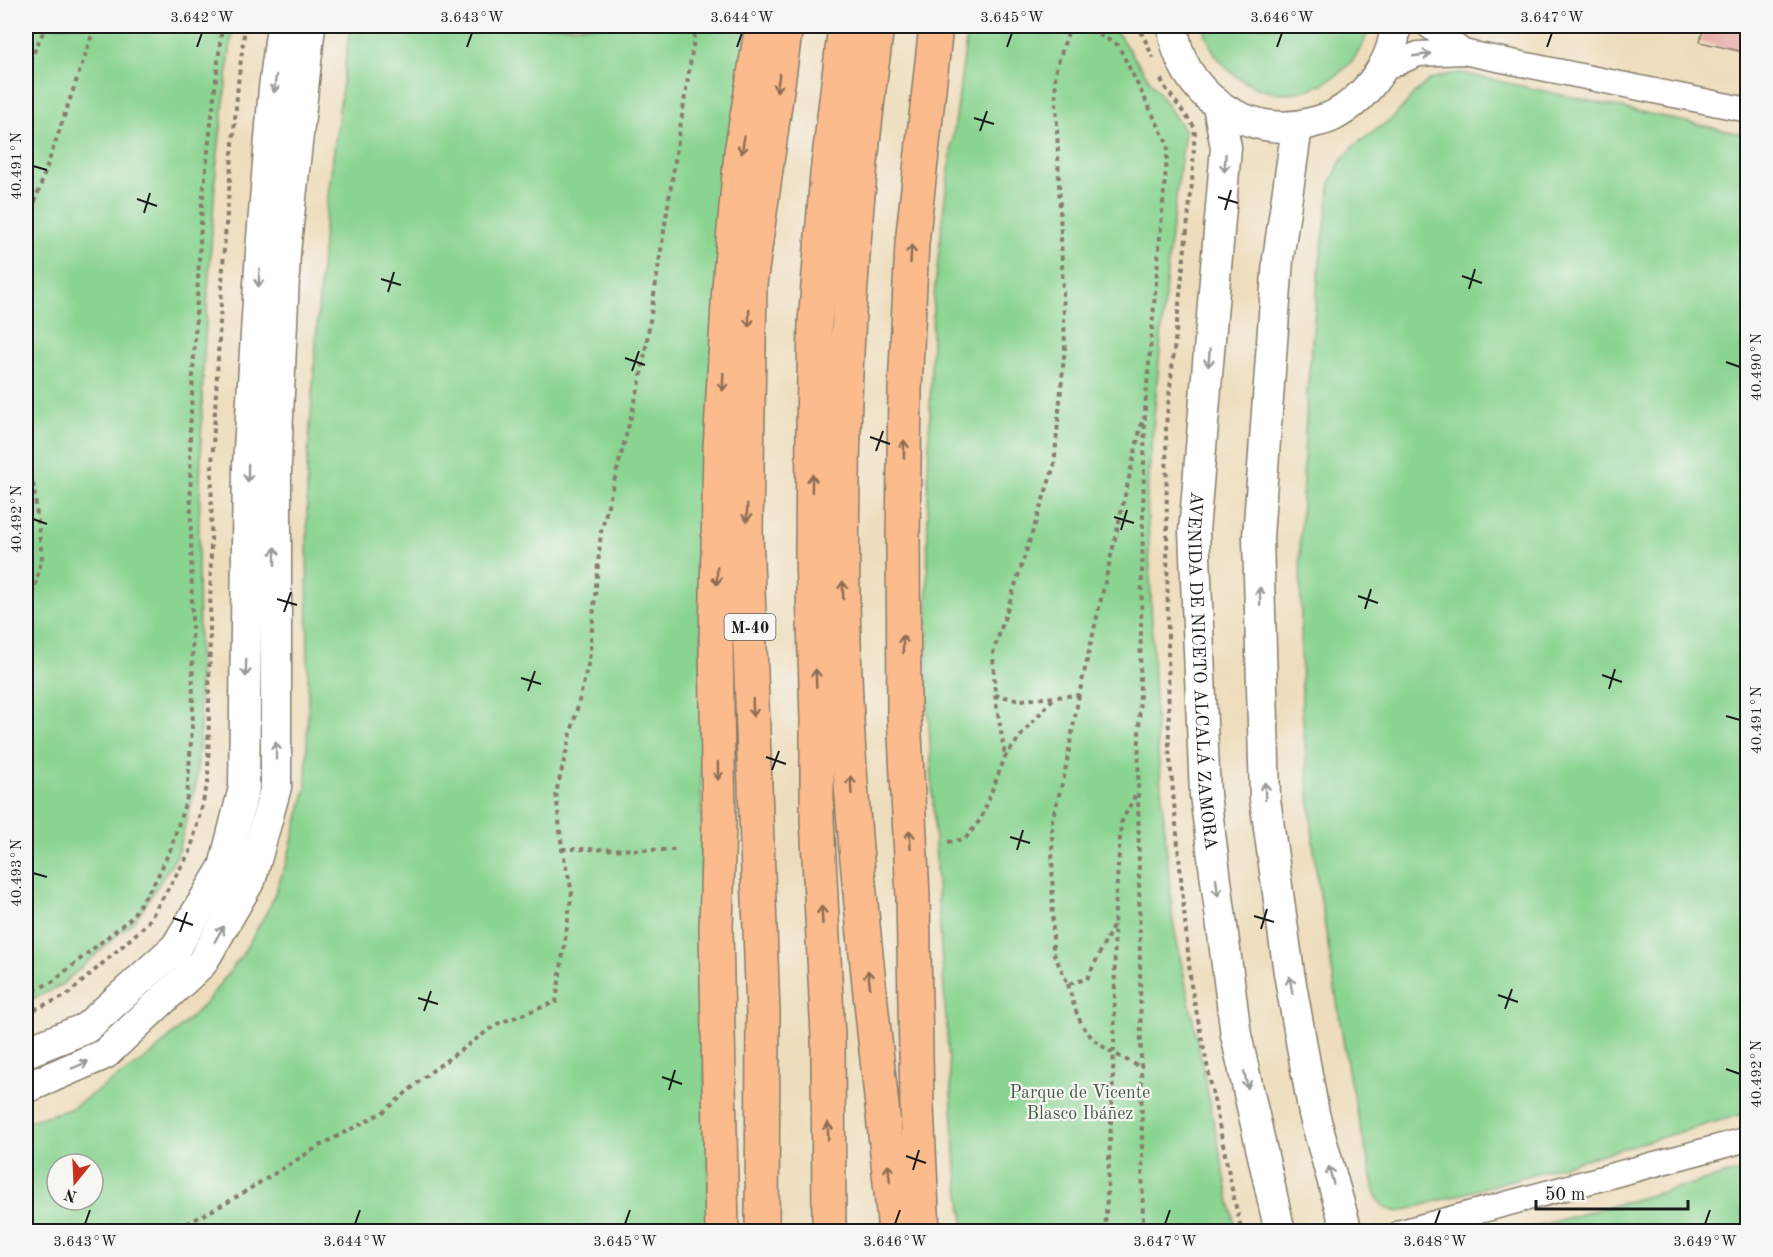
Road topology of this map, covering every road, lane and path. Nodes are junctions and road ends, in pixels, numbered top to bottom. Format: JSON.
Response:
{"nodes":[{"id":1,"x":46,"y":26,"type":"edge"},
{"id":2,"x":95,"y":26,"type":"edge"},
{"id":3,"x":222,"y":26,"type":"edge"},
{"id":4,"x":245,"y":26,"type":"edge"},
{"id":5,"x":282,"y":26,"type":"edge"},
{"id":6,"x":310,"y":26,"type":"edge"},
{"id":7,"x":696,"y":26,"type":"edge"},
{"id":8,"x":762,"y":26,"type":"edge"},
{"id":9,"x":786,"y":26,"type":"edge"},
{"id":10,"x":845,"y":26,"type":"edge"},
{"id":11,"x":877,"y":26,"type":"edge"},
{"id":12,"x":936,"y":26,"type":"edge"},
{"id":13,"x":1074,"y":26,"type":"edge"},
{"id":14,"x":1083,"y":26,"type":"edge"},
{"id":15,"x":1173,"y":26,"type":"edge"},
{"id":16,"x":1395,"y":26,"type":"edge"},
{"id":17,"x":1429,"y":26,"type":"edge"},
{"id":18,"x":1463,"y":52,"type":"junction"},
{"id":19,"x":26,"y":69,"type":"edge"},
{"id":20,"x":1383,"y":69,"type":"junction"},
{"id":21,"x":1218,"y":106,"type":"junction"},
{"id":22,"x":1748,"y":110,"type":"edge"},
{"id":23,"x":1297,"y":126,"type":"junction"},
{"id":24,"x":26,"y":228,"type":"edge"},
{"id":25,"x":1145,"y":409,"type":"junction"},
{"id":26,"x":26,"y":468,"type":"edge"},
{"id":27,"x":26,"y":624,"type":"edge"},
{"id":28,"x":995,"y":695,"type":"junction"},
{"id":29,"x":1080,"y":695,"type":"junction"},
{"id":30,"x":1053,"y":698,"type":"junction"},
{"id":31,"x":1005,"y":757,"type":"junction"},
{"id":32,"x":1138,"y":789,"type":"junction"},
{"id":33,"x":948,"y":842,"type":"dead end"},
{"id":34,"x":562,"y":849,"type":"junction"},
{"id":35,"x":675,"y":850,"type":"dead end"},
{"id":36,"x":913,"y":897,"type":"junction"},
{"id":37,"x":1114,"y":924,"type":"junction"},
{"id":38,"x":1068,"y":984,"type":"junction"},
{"id":39,"x":26,"y":994,"type":"edge"},
{"id":40,"x":26,"y":1013,"type":"edge"},
{"id":41,"x":26,"y":1052,"type":"edge"},
{"id":42,"x":1115,"y":1053,"type":"junction"},
{"id":43,"x":1140,"y":1067,"type":"junction"},
{"id":44,"x":26,"y":1088,"type":"edge"},
{"id":45,"x":1748,"y":1139,"type":"edge"},
{"id":46,"x":171,"y":1232,"type":"edge"},
{"id":47,"x":722,"y":1232,"type":"edge"},
{"id":48,"x":762,"y":1232,"type":"edge"},
{"id":49,"x":829,"y":1232,"type":"edge"},
{"id":50,"x":895,"y":1232,"type":"edge"},
{"id":51,"x":923,"y":1232,"type":"edge"},
{"id":52,"x":945,"y":1232,"type":"edge"},
{"id":53,"x":1105,"y":1232,"type":"edge"},
{"id":54,"x":1143,"y":1232,"type":"edge"},
{"id":55,"x":1280,"y":1232,"type":"edge"},
{"id":56,"x":1347,"y":1232,"type":"edge"},
{"id":57,"x":1401,"y":1232,"type":"edge"}],
"edges":[{"from":1,"to":19,"type":"path"},
{"from":2,"to":24,"type":"path"},
{"from":3,"to":39,"type":"path"},
{"from":4,"to":40,"type":"path"},
{"from":5,"to":41,"type":"street","one_way":true},
{"from":44,"to":6,"type":"street","one_way":true},
{"from":7,"to":34,"type":"path"},
{"from":8,"to":47,"type":"highway","one_way":true},
{"from":9,"to":48,"type":"highway","number":"M-40","one_way":true},
{"from":49,"to":10,"type":"highway","one_way":true},
{"from":50,"to":11,"type":"highway","one_way":true},
{"from":36,"to":12,"type":"highway","one_way":true},
{"from":13,"to":28,"type":"path"},
{"from":14,"to":25,"type":"path"},
{"from":15,"to":21,"type":"street"},
{"from":16,"to":20,"type":"street"},
{"from":17,"to":18,"type":"street"},
{"from":20,"to":18,"type":"street","one_way":true},
{"from":18,"to":22,"type":"street"},
{"from":20,"to":23,"type":"street"},
{"from":21,"to":23,"type":"street"},
{"from":21,"to":55,"type":"street","name":"AVENIDA DE NICETO ALCALÁ ZAMORA","one_way":true},
{"from":56,"to":23,"type":"street","one_way":true},
{"from":25,"to":29,"type":"path"},
{"from":25,"to":32,"type":"path"},
{"from":26,"to":27,"type":"path"},
{"from":28,"to":30,"type":"path"},
{"from":28,"to":31,"type":"path"},
{"from":29,"to":30,"type":"path"},
{"from":29,"to":38,"type":"path"},
{"from":30,"to":31,"type":"path"},
{"from":31,"to":33,"type":"path"},
{"from":32,"to":37,"type":"path"},
{"from":32,"to":43,"type":"path"},
{"from":34,"to":35,"type":"path"},
{"from":34,"to":46,"type":"path"},
{"from":36,"to":51,"type":"highway"},
{"from":36,"to":52,"type":"highway"},
{"from":37,"to":38,"type":"path"},
{"from":37,"to":42,"type":"path"},
{"from":38,"to":42,"type":"path"},
{"from":42,"to":43,"type":"path"},
{"from":42,"to":53,"type":"path"},
{"from":43,"to":54,"type":"path"},
{"from":45,"to":57,"type":"street"}]}
